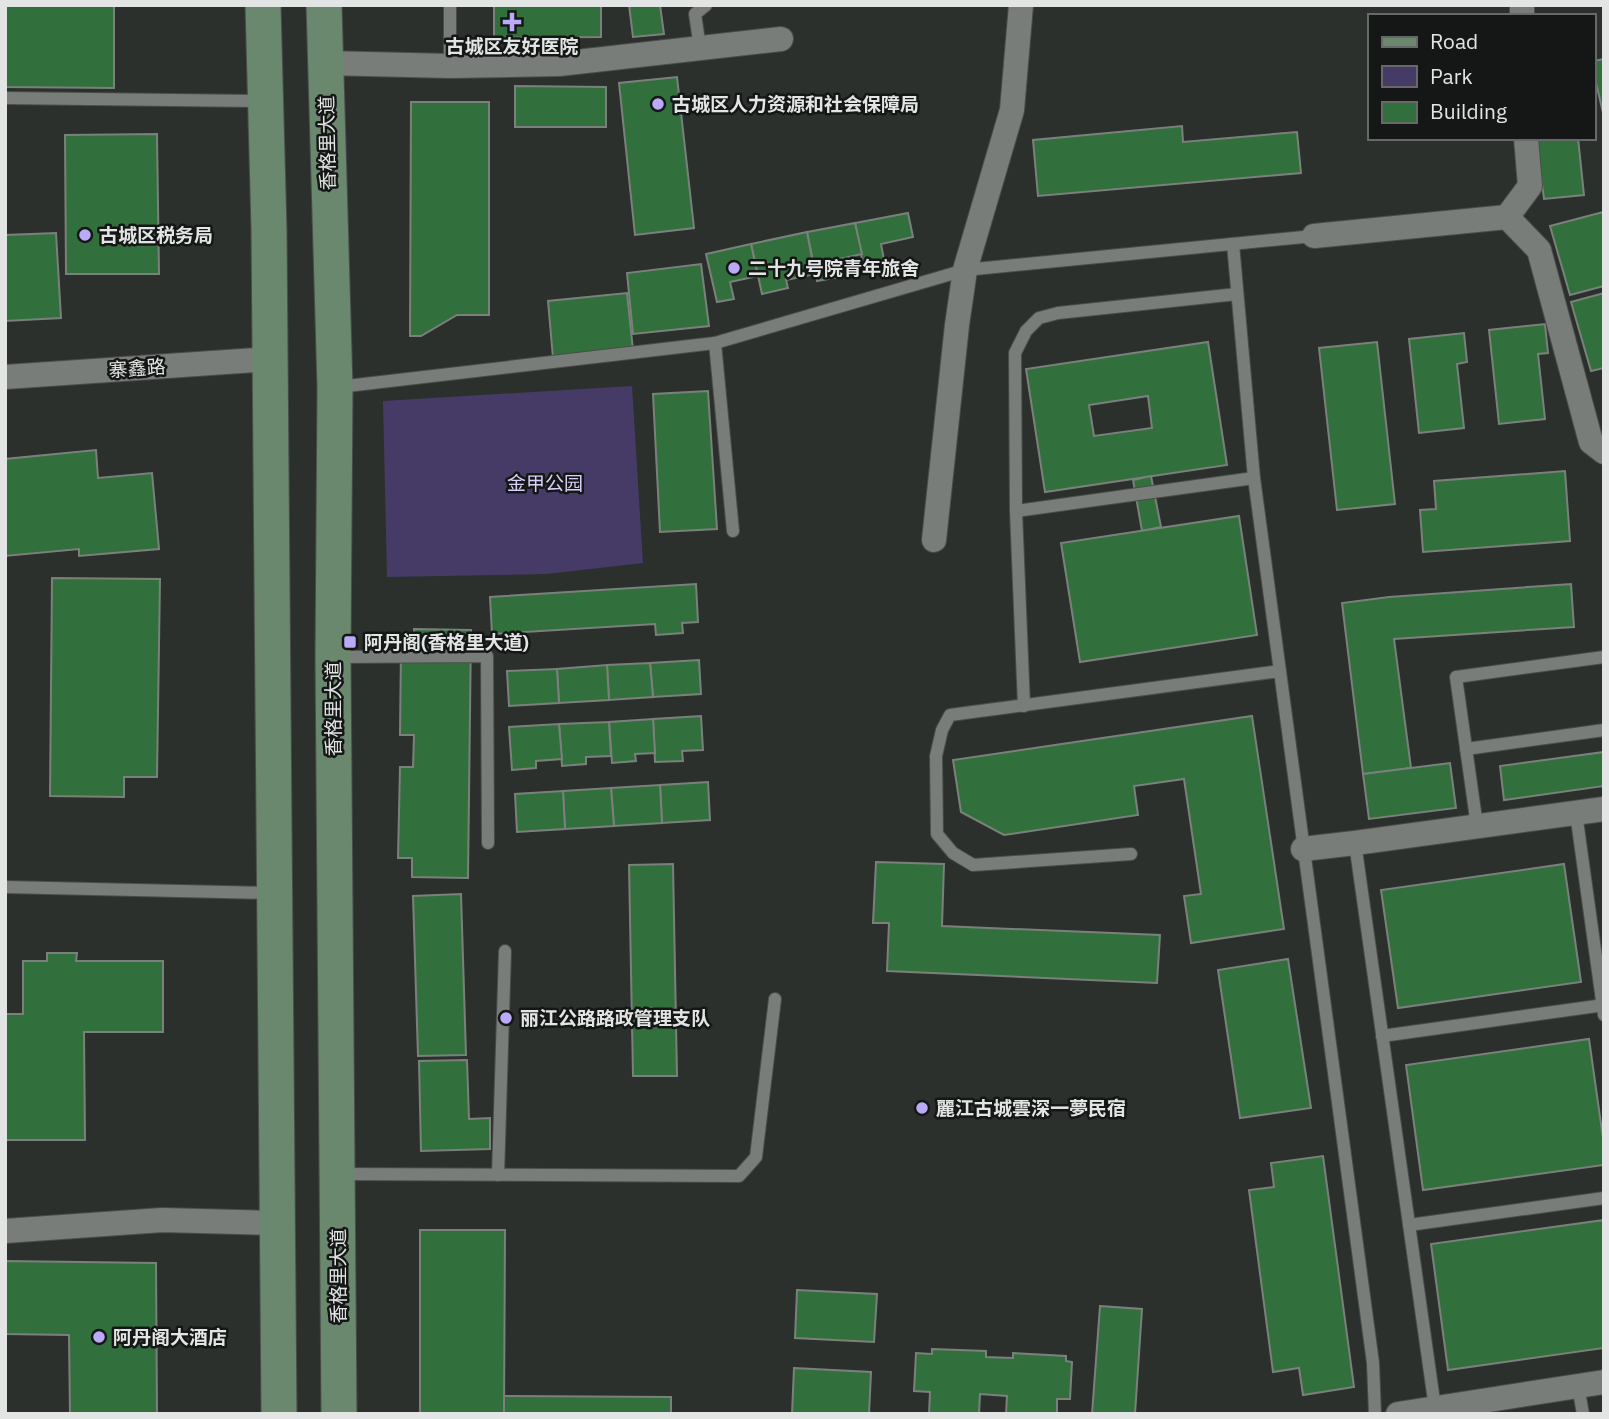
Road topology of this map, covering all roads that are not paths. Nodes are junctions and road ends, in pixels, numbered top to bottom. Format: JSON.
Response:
{"nodes":[{"id":1,"x":263,"y":5,"type":"edge"},
{"id":2,"x":324,"y":5,"type":"edge"},
{"id":3,"x":450,"y":5,"type":"edge"},
{"id":4,"x":705,"y":5,"type":"edge"},
{"id":5,"x":1021,"y":5,"type":"edge"},
{"id":6,"x":781,"y":39,"type":"dead end"},
{"id":7,"x":700,"y":48,"type":"junction"},
{"id":8,"x":325,"y":63,"type":"junction"},
{"id":9,"x":450,"y":66,"type":"junction"},
{"id":10,"x":5,"y":98,"type":"edge"},
{"id":11,"x":266,"y":101,"type":"junction"},
{"id":12,"x":1526,"y":140,"type":"edge"},
{"id":13,"x":1507,"y":217,"type":"junction"},
{"id":14,"x":1314,"y":236,"type":"joint"},
{"id":15,"x":1233,"y":244,"type":"junction"},
{"id":16,"x":965,"y":270,"type":"junction"},
{"id":17,"x":1237,"y":294,"type":"junction"},
{"id":18,"x":715,"y":343,"type":"junction"},
{"id":19,"x":270,"y":359,"type":"junction"},
{"id":20,"x":5,"y":376,"type":"edge"},
{"id":21,"x":335,"y":388,"type":"junction"},
{"id":22,"x":1604,"y":452,"type":"edge"},
{"id":23,"x":1254,"y":478,"type":"junction"},
{"id":24,"x":1016,"y":511,"type":"junction"},
{"id":25,"x":733,"y":531,"type":"dead end"},
{"id":26,"x":934,"y":540,"type":"dead end"},
{"id":27,"x":333,"y":657,"type":"junction"},
{"id":28,"x":1604,"y":657,"type":"edge"},
{"id":29,"x":1280,"y":671,"type":"junction"},
{"id":30,"x":1024,"y":706,"type":"junction"},
{"id":31,"x":1604,"y":730,"type":"edge"},
{"id":32,"x":1466,"y":749,"type":"junction"},
{"id":33,"x":1604,"y":809,"type":"edge"},
{"id":34,"x":1576,"y":813,"type":"junction"},
{"id":35,"x":1477,"y":827,"type":"junction"},
{"id":36,"x":488,"y":843,"type":"dead end"},
{"id":37,"x":1355,"y":843,"type":"junction"},
{"id":38,"x":1303,"y":849,"type":"junction"},
{"id":39,"x":1131,"y":854,"type":"dead end"},
{"id":40,"x":5,"y":887,"type":"edge"},
{"id":41,"x":274,"y":894,"type":"junction"},
{"id":42,"x":505,"y":951,"type":"dead end"},
{"id":43,"x":775,"y":999,"type":"dead end"},
{"id":44,"x":1603,"y":1009,"type":"edge"},
{"id":45,"x":1382,"y":1036,"type":"junction"},
{"id":46,"x":337,"y":1174,"type":"junction"},
{"id":47,"x":498,"y":1175,"type":"junction"},
{"id":48,"x":1604,"y":1198,"type":"edge"},
{"id":49,"x":277,"y":1223,"type":"junction"},
{"id":50,"x":1409,"y":1225,"type":"junction"},
{"id":51,"x":5,"y":1231,"type":"edge"},
{"id":52,"x":1604,"y":1382,"type":"edge"},
{"id":53,"x":1578,"y":1386,"type":"junction"},
{"id":54,"x":1414,"y":1412,"type":"edge"},
{"id":55,"x":279,"y":1414,"type":"edge"},
{"id":56,"x":339,"y":1414,"type":"edge"},
{"id":57,"x":1375,"y":1414,"type":"edge"},
{"id":58,"x":1583,"y":1414,"type":"edge"}],
"edges":[{"from":1,"to":11,"type":"main road"},
{"from":2,"to":8,"type":"main road","name":"香格里大道"},
{"from":3,"to":9,"type":"lane"},
{"from":4,"to":7,"type":"lane"},
{"from":5,"to":16,"type":"street"},
{"from":6,"to":7,"type":"street"},
{"from":7,"to":9,"type":"street"},
{"from":8,"to":9,"type":"street"},
{"from":8,"to":21,"type":"main road","name":"香格里大道"},
{"from":10,"to":11,"type":"lane"},
{"from":11,"to":19,"type":"main road"},
{"from":12,"to":13,"type":"street"},
{"from":13,"to":14,"type":"street"},
{"from":13,"to":22,"type":"street"},
{"from":14,"to":15,"type":"lane"},
{"from":15,"to":16,"type":"lane"},
{"from":15,"to":17,"type":"lane"},
{"from":16,"to":18,"type":"lane"},
{"from":16,"to":26,"type":"street"},
{"from":17,"to":23,"type":"lane"},
{"from":17,"to":24,"type":"lane"},
{"from":18,"to":21,"type":"lane"},
{"from":18,"to":25,"type":"lane"},
{"from":19,"to":20,"type":"street","name":"寨鑫路"},
{"from":19,"to":41,"type":"main road"},
{"from":21,"to":27,"type":"main road","name":"香格里大道"},
{"from":23,"to":24,"type":"lane"},
{"from":23,"to":29,"type":"lane"},
{"from":24,"to":30,"type":"lane"},
{"from":27,"to":36,"type":"lane"},
{"from":27,"to":46,"type":"main road","name":"香格里大道"},
{"from":28,"to":32,"type":"lane"},
{"from":29,"to":30,"type":"lane"},
{"from":29,"to":38,"type":"lane"},
{"from":30,"to":39,"type":"lane"},
{"from":31,"to":32,"type":"lane"},
{"from":32,"to":35,"type":"lane"},
{"from":33,"to":34,"type":"street"},
{"from":34,"to":35,"type":"street"},
{"from":34,"to":44,"type":"lane"},
{"from":35,"to":37,"type":"street"},
{"from":37,"to":38,"type":"street"},
{"from":37,"to":45,"type":"lane"},
{"from":38,"to":57,"type":"lane"},
{"from":40,"to":41,"type":"lane"},
{"from":41,"to":49,"type":"main road"},
{"from":42,"to":47,"type":"lane"},
{"from":43,"to":47,"type":"lane"},
{"from":44,"to":45,"type":"lane"},
{"from":45,"to":50,"type":"lane"},
{"from":46,"to":47,"type":"lane"},
{"from":46,"to":56,"type":"main road","name":"香格里大道"},
{"from":48,"to":50,"type":"lane"},
{"from":49,"to":51,"type":"street"},
{"from":49,"to":55,"type":"main road"},
{"from":50,"to":54,"type":"lane"},
{"from":52,"to":53,"type":"street"},
{"from":53,"to":54,"type":"street"},
{"from":53,"to":58,"type":"lane"}]}
